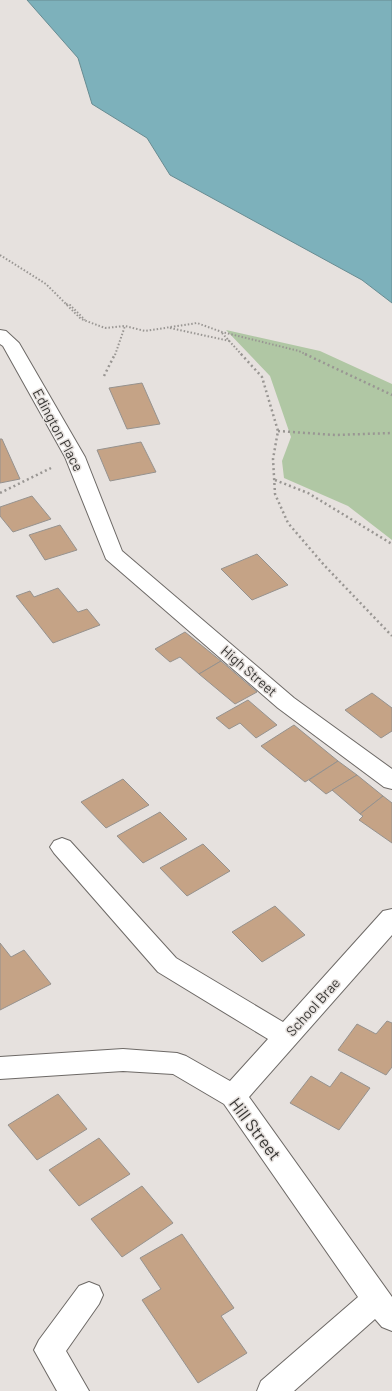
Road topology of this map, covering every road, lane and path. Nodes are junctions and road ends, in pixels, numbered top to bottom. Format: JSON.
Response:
{"nodes":[{"id":1,"x":0,"y":254,"type":"edge"},
{"id":2,"x":125,"y":326,"type":"junction"},
{"id":3,"x":168,"y":328,"type":"junction"},
{"id":4,"x":222,"y":332,"type":"junction"},
{"id":5,"x":0,"y":335,"type":"edge"},
{"id":6,"x":230,"y":342,"type":"junction"},
{"id":7,"x":104,"y":376,"type":"dead end"},
{"id":8,"x":392,"y":395,"type":"edge"},
{"id":9,"x":278,"y":431,"type":"junction"},
{"id":10,"x":392,"y":433,"type":"edge"},
{"id":11,"x":31,"y":478,"type":"dead end"},
{"id":12,"x":275,"y":480,"type":"junction"},
{"id":13,"x":0,"y":494,"type":"edge"},
{"id":14,"x":392,"y":544,"type":"edge"},
{"id":15,"x":113,"y":554,"type":"joint"},
{"id":16,"x":392,"y":636,"type":"edge"},
{"id":17,"x":392,"y":781,"type":"edge"},
{"id":18,"x":62,"y":847,"type":"dead end"},
{"id":19,"x":392,"y":918,"type":"edge"},
{"id":20,"x":286,"y":1037,"type":"junction"},
{"id":21,"x":0,"y":1068,"type":"edge"},
{"id":22,"x":233,"y":1096,"type":"junction"},
{"id":23,"x":89,"y":1295,"type":"dead end"},
{"id":24,"x":384,"y":1309,"type":"edge"},
{"id":25,"x":74,"y":1391,"type":"edge"},
{"id":26,"x":272,"y":1391,"type":"edge"}],
"edges":[{"from":1,"to":2,"type":"path"},
{"from":2,"to":3,"type":"path"},
{"from":2,"to":7,"type":"path"},
{"from":3,"to":4,"type":"path"},
{"from":3,"to":6,"type":"path"},
{"from":4,"to":6,"type":"path"},
{"from":4,"to":8,"type":"path"},
{"from":5,"to":15,"type":"street","name":"Edington Place"},
{"from":6,"to":9,"type":"path"},
{"from":9,"to":10,"type":"path"},
{"from":9,"to":12,"type":"path"},
{"from":11,"to":13,"type":"path"},
{"from":12,"to":14,"type":"path"},
{"from":12,"to":16,"type":"path"},
{"from":15,"to":17,"type":"street","name":"High Street"},
{"from":18,"to":20,"type":"street"},
{"from":19,"to":20,"type":"street","name":"School Brae"},
{"from":20,"to":22,"type":"street","name":"School Brae"},
{"from":21,"to":22,"type":"street","name":"Hill Street"},
{"from":22,"to":24,"type":"street","name":"Hill Street"},
{"from":23,"to":25,"type":"street"},
{"from":24,"to":26,"type":"street"}]}
